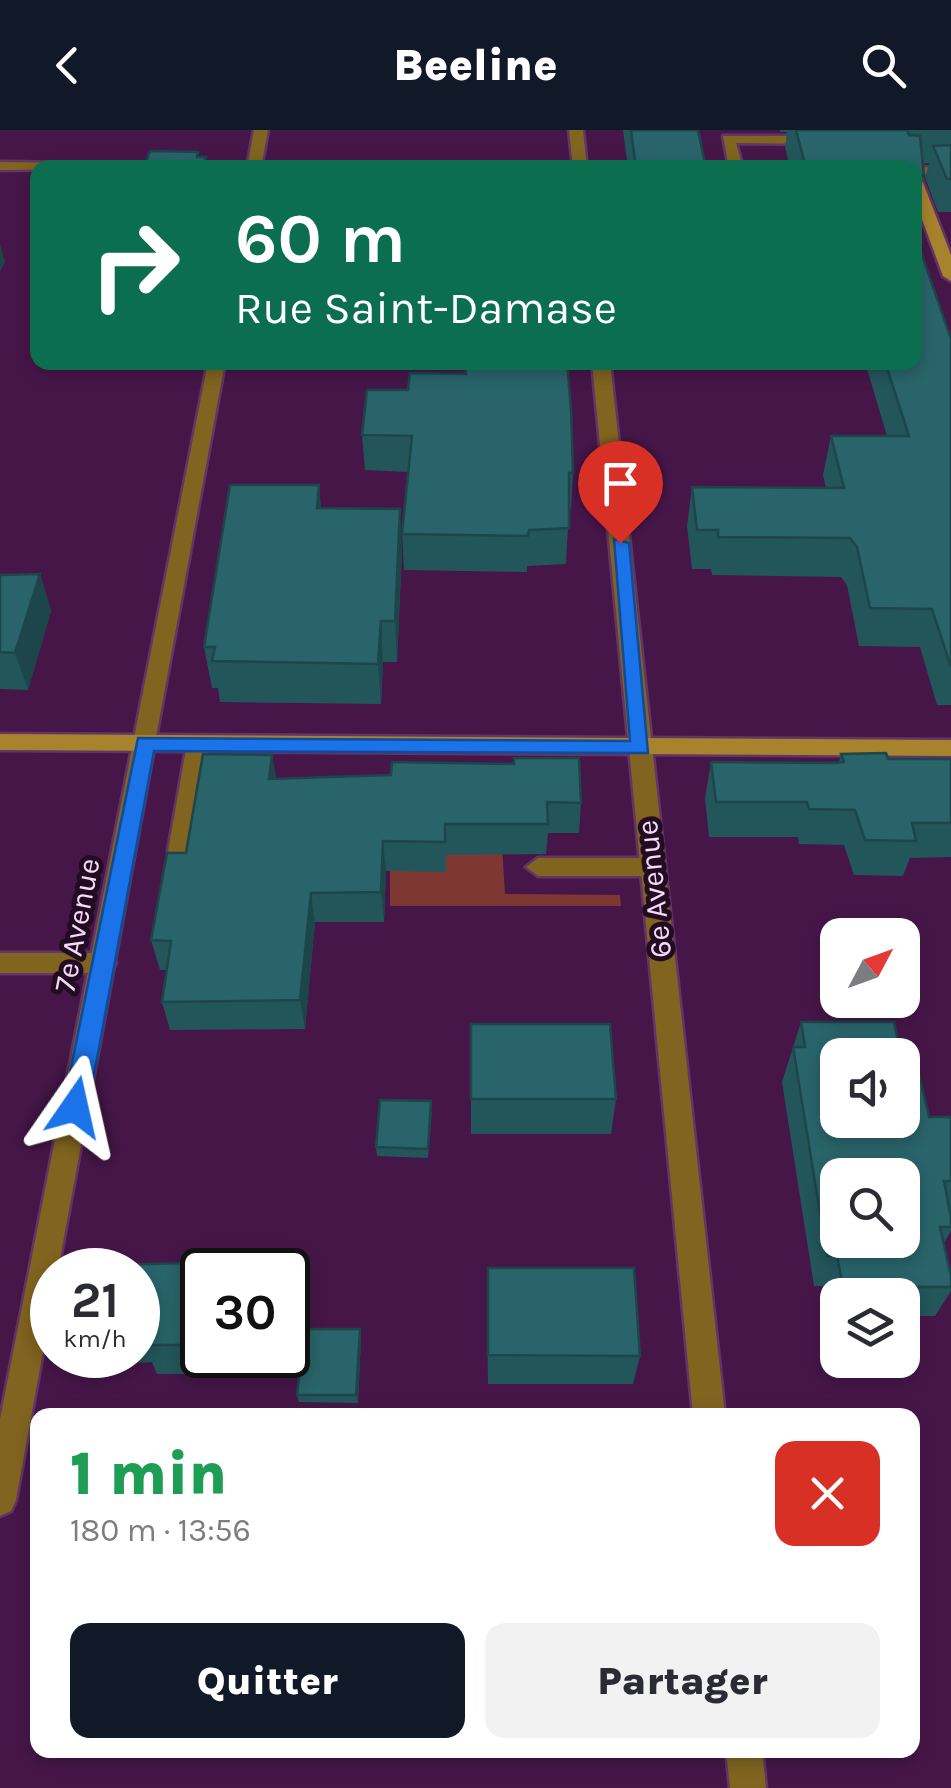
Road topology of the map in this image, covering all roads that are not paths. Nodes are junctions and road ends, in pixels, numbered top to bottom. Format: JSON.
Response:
{"nodes":[{"id":1,"x":261,"y":130,"type":"edge"},
{"id":2,"x":576,"y":130,"type":"edge"},
{"id":3,"x":724,"y":134,"type":"edge"},
{"id":4,"x":837,"y":140,"type":"edge"},
{"id":5,"x":255,"y":160,"type":"edge"},
{"id":6,"x":579,"y":160,"type":"edge"},
{"id":7,"x":733,"y":160,"type":"edge"},
{"id":8,"x":0,"y":166,"type":"edge"},
{"id":9,"x":30,"y":166,"type":"edge"},
{"id":10,"x":922,"y":166,"type":"edge"},
{"id":11,"x":951,"y":170,"type":"edge"},
{"id":12,"x":922,"y":199,"type":"edge"},
{"id":13,"x":951,"y":276,"type":"edge"},
{"id":14,"x":215,"y":370,"type":"edge"},
{"id":15,"x":602,"y":370,"type":"edge"},
{"id":16,"x":0,"y":742,"type":"edge"},
{"id":17,"x":145,"y":744,"type":"junction"},
{"id":18,"x":198,"y":744,"type":"junction"},
{"id":19,"x":641,"y":748,"type":"junction"},
{"id":20,"x":951,"y":748,"type":"edge"},
{"id":21,"x":180,"y":851,"type":"edge"},
{"id":22,"x":538,"y":867,"type":"dead end"},
{"id":23,"x":652,"y":867,"type":"junction"},
{"id":24,"x":0,"y":963,"type":"edge"},
{"id":25,"x":103,"y":964,"type":"junction"},
{"id":26,"x":709,"y":1408,"type":"edge"},
{"id":27,"x":0,"y":1500,"type":"edge"},
{"id":28,"x":745,"y":1758,"type":"edge"},
{"id":29,"x":748,"y":1788,"type":"edge"}],
"edges":[{"from":1,"to":5,"type":"street"},
{"from":2,"to":6,"type":"street"},
{"from":3,"to":4,"type":"street"},
{"from":3,"to":7,"type":"street"},
{"from":8,"to":9,"type":"street"},
{"from":10,"to":11,"type":"street"},
{"from":12,"to":13,"type":"street"},
{"from":14,"to":17,"type":"street","name":"7e Avenue"},
{"from":15,"to":19,"type":"street","name":"6e Avenue"},
{"from":16,"to":17,"type":"street"},
{"from":17,"to":18,"type":"street"},
{"from":17,"to":25,"type":"street","name":"7e Avenue"},
{"from":18,"to":19,"type":"street"},
{"from":18,"to":21,"type":"street"},
{"from":19,"to":20,"type":"street"},
{"from":19,"to":23,"type":"street","name":"6e Avenue"},
{"from":22,"to":23,"type":"street"},
{"from":23,"to":26,"type":"street","name":"6e Avenue"},
{"from":24,"to":25,"type":"street"},
{"from":25,"to":27,"type":"street","name":"7e Avenue"},
{"from":28,"to":29,"type":"street"}]}
